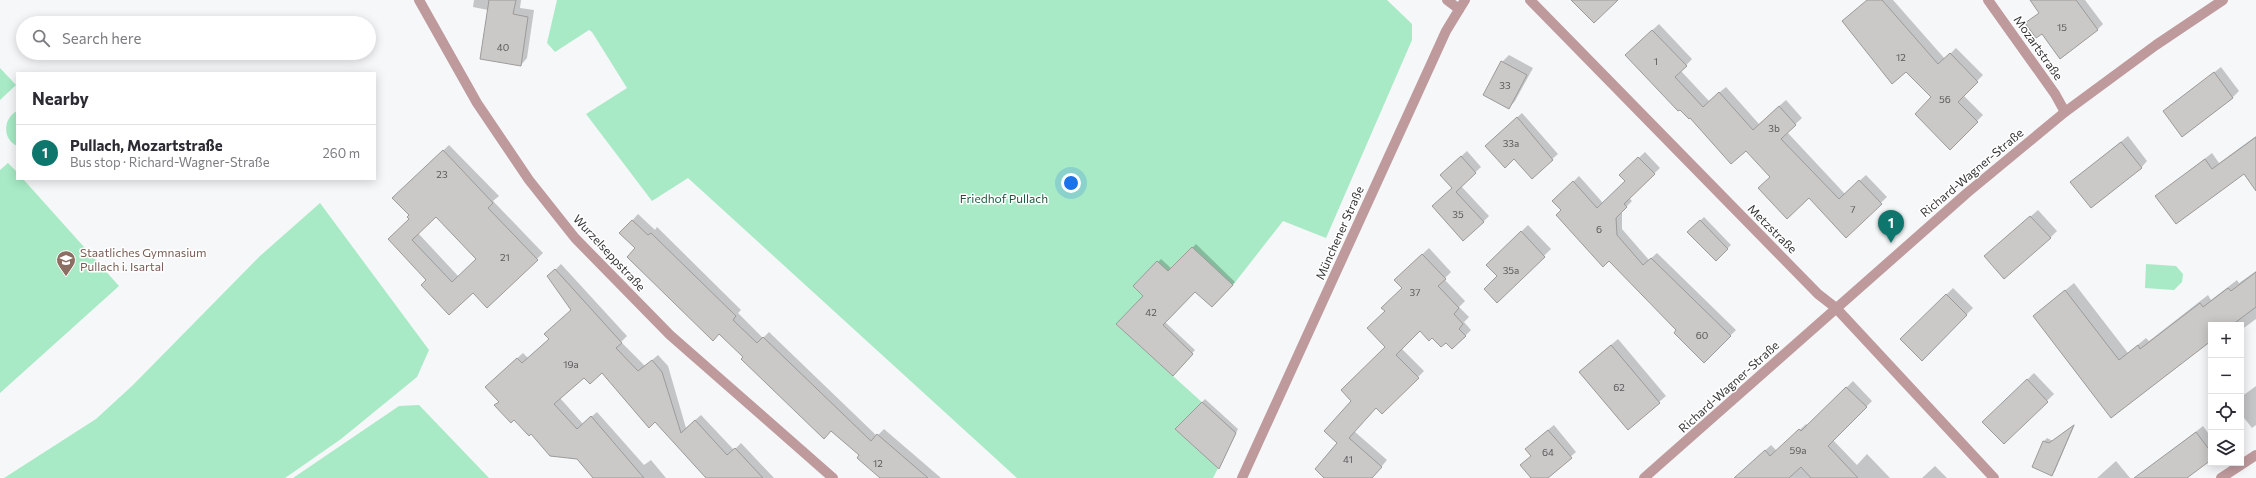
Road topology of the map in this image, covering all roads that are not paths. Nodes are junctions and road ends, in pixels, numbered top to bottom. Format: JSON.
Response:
{"nodes":[{"id":1,"x":418,"y":0,"type":"edge"},
{"id":2,"x":1447,"y":0,"type":"edge"},
{"id":3,"x":1465,"y":0,"type":"edge"},
{"id":4,"x":1530,"y":0,"type":"edge"},
{"id":5,"x":1988,"y":0,"type":"edge"},
{"id":6,"x":2224,"y":0,"type":"edge"},
{"id":7,"x":1459,"y":9,"type":"junction"},
{"id":8,"x":2065,"y":112,"type":"junction"},
{"id":9,"x":1836,"y":308,"type":"junction"},
{"id":10,"x":2256,"y":455,"type":"edge"},
{"id":11,"x":833,"y":478,"type":"edge"},
{"id":12,"x":1242,"y":478,"type":"edge"},
{"id":13,"x":1644,"y":478,"type":"edge"},
{"id":14,"x":1994,"y":478,"type":"edge"},
{"id":15,"x":2221,"y":478,"type":"edge"}],
"edges":[{"from":1,"to":11,"type":"street","name":"Wurzelseppstraße"},
{"from":2,"to":7,"type":"street"},
{"from":3,"to":7,"type":"street","name":"Münchener Straße"},
{"from":4,"to":9,"type":"street","name":"Metzstraße"},
{"from":5,"to":8,"type":"street","name":"Mozartstraße"},
{"from":6,"to":8,"type":"street","name":"Richard-Wagner-Straße"},
{"from":7,"to":12,"type":"street","name":"Münchener Straße"},
{"from":8,"to":9,"type":"street","name":"Richard-Wagner-Straße"},
{"from":9,"to":13,"type":"street","name":"Richard-Wagner-Straße"},
{"from":9,"to":14,"type":"street","name":"Metzstraße"},
{"from":10,"to":15,"type":"street"}]}
